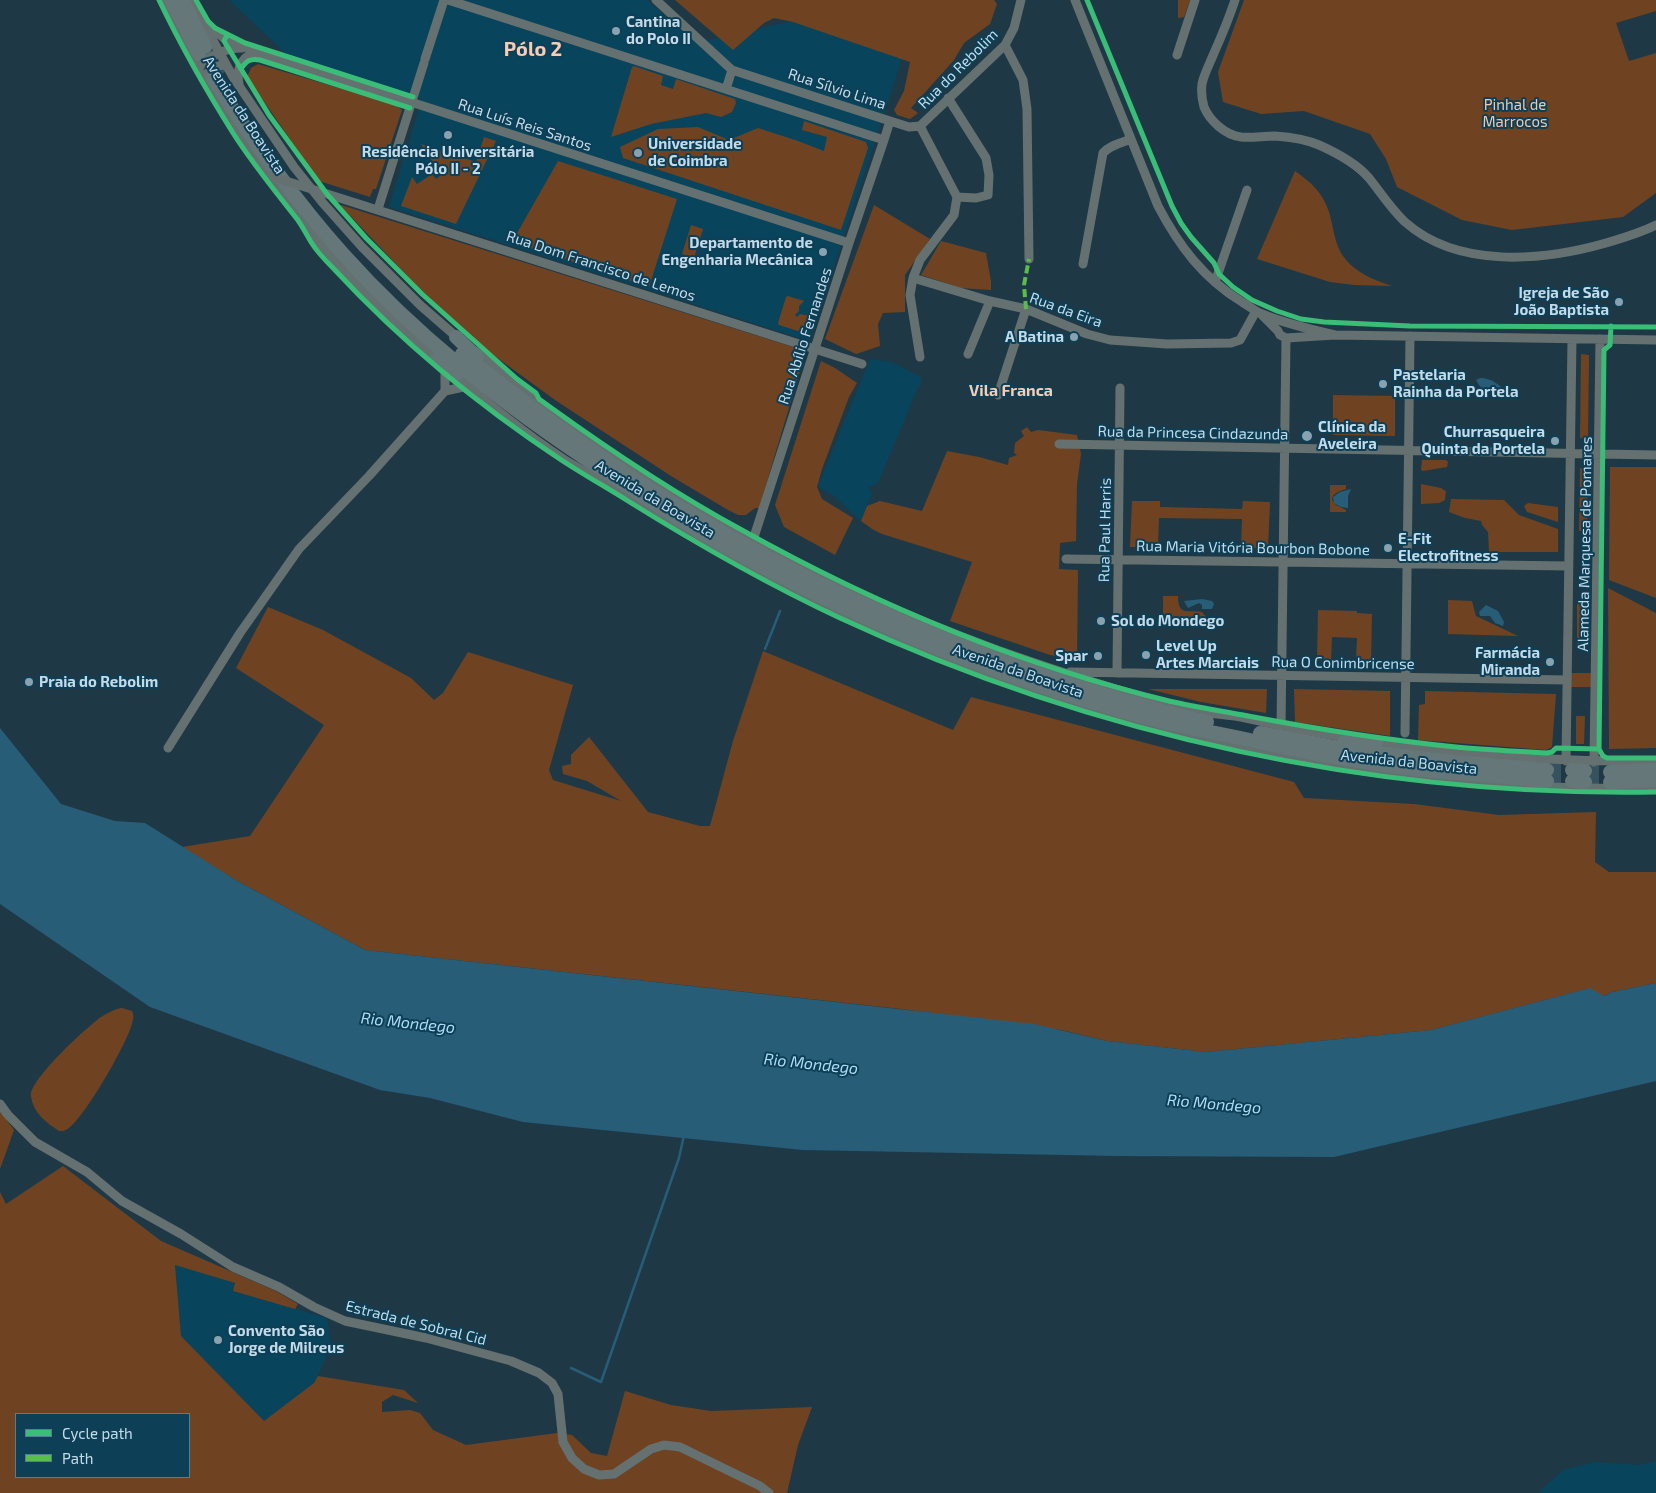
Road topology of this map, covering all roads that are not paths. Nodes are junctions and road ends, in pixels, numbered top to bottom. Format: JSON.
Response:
{"nodes":[{"id":1,"x":162,"y":0,"type":"edge"},
{"id":2,"x":171,"y":0,"type":"edge"},
{"id":3,"x":183,"y":0,"type":"edge"},
{"id":4,"x":192,"y":0,"type":"edge"},
{"id":5,"x":444,"y":0,"type":"edge"},
{"id":6,"x":448,"y":0,"type":"edge"},
{"id":7,"x":656,"y":0,"type":"edge"},
{"id":8,"x":1021,"y":0,"type":"edge"},
{"id":9,"x":1075,"y":0,"type":"edge"},
{"id":10,"x":1195,"y":0,"type":"edge"},
{"id":11,"x":1235,"y":0,"type":"edge"},
{"id":12,"x":200,"y":17,"type":"junction"},
{"id":13,"x":1004,"y":45,"type":"junction"},
{"id":14,"x":245,"y":48,"type":"junction"},
{"id":15,"x":208,"y":52,"type":"junction"},
{"id":16,"x":1177,"y":55,"type":"dead end"},
{"id":17,"x":271,"y":57,"type":"junction"},
{"id":18,"x":198,"y":70,"type":"junction"},
{"id":19,"x":732,"y":70,"type":"junction"},
{"id":20,"x":216,"y":74,"type":"junction"},
{"id":21,"x":240,"y":84,"type":"junction"},
{"id":22,"x":726,"y":89,"type":"junction"},
{"id":23,"x":948,"y":98,"type":"junction"},
{"id":24,"x":412,"y":103,"type":"junction"},
{"id":25,"x":890,"y":121,"type":"junction"},
{"id":26,"x":920,"y":126,"type":"junction"},
{"id":27,"x":1131,"y":139,"type":"junction"},
{"id":28,"x":884,"y":140,"type":"junction"},
{"id":29,"x":267,"y":175,"type":"junction"},
{"id":30,"x":1247,"y":190,"type":"dead end"},
{"id":31,"x":957,"y":197,"type":"junction"},
{"id":32,"x":378,"y":209,"type":"junction"},
{"id":33,"x":1656,"y":225,"type":"edge"},
{"id":34,"x":849,"y":243,"type":"junction"},
{"id":35,"x":1029,"y":259,"type":"dead end"},
{"id":36,"x":1082,"y":264,"type":"dead end"},
{"id":37,"x":913,"y":278,"type":"junction"},
{"id":38,"x":1215,"y":282,"type":"junction"},
{"id":39,"x":990,"y":301,"type":"junction"},
{"id":40,"x":1026,"y":309,"type":"junction"},
{"id":41,"x":1258,"y":312,"type":"junction"},
{"id":42,"x":1288,"y":324,"type":"junction"},
{"id":43,"x":1278,"y":331,"type":"junction"},
{"id":44,"x":1335,"y":335,"type":"junction"},
{"id":45,"x":1410,"y":336,"type":"junction"},
{"id":46,"x":456,"y":337,"type":"junction"},
{"id":47,"x":1288,"y":338,"type":"junction"},
{"id":48,"x":1572,"y":339,"type":"junction"},
{"id":49,"x":1600,"y":339,"type":"junction"},
{"id":50,"x":1656,"y":340,"type":"edge"},
{"id":51,"x":815,"y":350,"type":"junction"},
{"id":52,"x":968,"y":354,"type":"dead end"},
{"id":53,"x":920,"y":357,"type":"dead end"},
{"id":54,"x":441,"y":363,"type":"junction"},
{"id":55,"x":862,"y":364,"type":"dead end"},
{"id":56,"x":468,"y":386,"type":"junction"},
{"id":57,"x":1120,"y":388,"type":"dead end"},
{"id":58,"x":446,"y":391,"type":"junction"},
{"id":59,"x":505,"y":394,"type":"junction"},
{"id":60,"x":998,"y":395,"type":"dead end"},
{"id":61,"x":1059,"y":444,"type":"dead end"},
{"id":62,"x":1120,"y":446,"type":"junction"},
{"id":63,"x":1284,"y":449,"type":"junction"},
{"id":64,"x":1408,"y":451,"type":"junction"},
{"id":65,"x":1570,"y":453,"type":"junction"},
{"id":66,"x":1598,"y":454,"type":"junction"},
{"id":67,"x":1656,"y":455,"type":"edge"},
{"id":68,"x":753,"y":540,"type":"junction"},
{"id":69,"x":1066,"y":559,"type":"dead end"},
{"id":70,"x":1118,"y":560,"type":"junction"},
{"id":71,"x":1283,"y":562,"type":"junction"},
{"id":72,"x":1407,"y":564,"type":"junction"},
{"id":73,"x":1568,"y":566,"type":"junction"},
{"id":74,"x":1058,"y":672,"type":"junction"},
{"id":75,"x":1116,"y":673,"type":"junction"},
{"id":76,"x":1282,"y":676,"type":"junction"},
{"id":77,"x":1405,"y":677,"type":"junction"},
{"id":78,"x":1567,"y":680,"type":"junction"},
{"id":79,"x":1281,"y":726,"type":"junction"},
{"id":80,"x":1405,"y":733,"type":"dead end"},
{"id":81,"x":1302,"y":742,"type":"junction"},
{"id":82,"x":1376,"y":742,"type":"junction"},
{"id":83,"x":168,"y":748,"type":"dead end"},
{"id":84,"x":1656,"y":761,"type":"edge"},
{"id":85,"x":1656,"y":770,"type":"edge"},
{"id":86,"x":1579,"y":771,"type":"junction"},
{"id":87,"x":1656,"y":780,"type":"edge"},
{"id":88,"x":1656,"y":788,"type":"edge"},
{"id":89,"x":0,"y":1104,"type":"edge"},
{"id":90,"x":769,"y":1493,"type":"edge"}],
"edges":[{"from":1,"to":18,"type":"street","name":"Avenida da Boavista"},
{"from":2,"to":15,"type":"highway","name":"Avenida da Boavista"},
{"from":3,"to":15,"type":"highway","name":"Avenida da Boavista"},
{"from":4,"to":12,"type":"street","name":"Avenida da Boavista"},
{"from":5,"to":24,"type":"street"},
{"from":6,"to":22,"type":"street"},
{"from":7,"to":19,"type":"street"},
{"from":8,"to":13,"type":"street","name":"Rua do Rebolim"},
{"from":9,"to":27,"type":"street"},
{"from":10,"to":16,"type":"street"},
{"from":11,"to":33,"type":"street"},
{"from":12,"to":14,"type":"street","name":"Rua Luís Reis Santos"},
{"from":12,"to":15,"type":"street","name":"Avenida da Boavista"},
{"from":13,"to":23,"type":"street","name":"Rua do Rebolim"},
{"from":13,"to":35,"type":"street"},
{"from":14,"to":15,"type":"street"},
{"from":14,"to":17,"type":"street","name":"Rua Luís Reis Santos"},
{"from":15,"to":18,"type":"street"},
{"from":15,"to":20,"type":"street","name":"Avenida da Boavista"},
{"from":17,"to":21,"type":"street"},
{"from":17,"to":24,"type":"street","name":"Rua Luís Reis Santos"},
{"from":18,"to":20,"type":"street","name":"Avenida da Boavista"},
{"from":19,"to":22,"type":"street"},
{"from":19,"to":25,"type":"street","name":"Rua Sílvio Lima"},
{"from":20,"to":21,"type":"street","name":"Avenida da Boavista"},
{"from":20,"to":29,"type":"street","name":"Avenida da Boavista"},
{"from":20,"to":59,"type":"highway","name":"Avenida da Boavista"},
{"from":21,"to":46,"type":"street","name":"Avenida da Boavista"},
{"from":22,"to":28,"type":"street"},
{"from":23,"to":26,"type":"street","name":"Rua do Rebolim"},
{"from":23,"to":31,"type":"street"},
{"from":24,"to":32,"type":"street"},
{"from":24,"to":34,"type":"street","name":"Rua Luís Reis Santos"},
{"from":25,"to":26,"type":"street","name":"Rua do Rebolim"},
{"from":25,"to":28,"type":"street","name":"Rua Sílvio Lima"},
{"from":26,"to":31,"type":"street"},
{"from":27,"to":36,"type":"street"},
{"from":27,"to":38,"type":"street"},
{"from":28,"to":34,"type":"street","name":"Rua Abílio Fernandes"},
{"from":29,"to":32,"type":"street","name":"Rua Dom Francisco de Lemos","bridge":true},
{"from":29,"to":54,"type":"street","name":"Avenida da Boavista"},
{"from":30,"to":38,"type":"street"},
{"from":31,"to":37,"type":"street"},
{"from":32,"to":51,"type":"street","name":"Rua Dom Francisco de Lemos"},
{"from":34,"to":51,"type":"street","name":"Rua Abílio Fernandes"},
{"from":37,"to":39,"type":"street","name":"Rua da Eira"},
{"from":37,"to":53,"type":"street"},
{"from":38,"to":41,"type":"street"},
{"from":39,"to":40,"type":"street","name":"Rua da Eira"},
{"from":39,"to":52,"type":"street"},
{"from":40,"to":41,"type":"street","name":"Rua da Eira"},
{"from":40,"to":60,"type":"street"},
{"from":41,"to":42,"type":"street"},
{"from":41,"to":43,"type":"street"},
{"from":42,"to":43,"type":"street"},
{"from":42,"to":44,"type":"street"},
{"from":42,"to":47,"type":"street"},
{"from":43,"to":47,"type":"street"},
{"from":44,"to":45,"type":"street"},
{"from":44,"to":47,"type":"street"},
{"from":45,"to":48,"type":"street"},
{"from":45,"to":64,"type":"street"},
{"from":46,"to":59,"type":"highway"},
{"from":46,"to":68,"type":"street","name":"Avenida da Boavista"},
{"from":47,"to":63,"type":"street"},
{"from":48,"to":49,"type":"street"},
{"from":48,"to":65,"type":"street","name":"Alameda Marquesa de Pomares"},
{"from":49,"to":50,"type":"street"},
{"from":49,"to":66,"type":"street","name":"Alameda Marquesa de Pomares"},
{"from":51,"to":55,"type":"street","name":"Rua Dom Francisco de Lemos"},
{"from":51,"to":68,"type":"street","name":"Rua Abílio Fernandes"},
{"from":54,"to":56,"type":"street","name":"Avenida da Boavista"},
{"from":54,"to":58,"type":"street"},
{"from":54,"to":59,"type":"highway"},
{"from":56,"to":58,"type":"street"},
{"from":56,"to":88,"type":"street","name":"Avenida da Boavista"},
{"from":57,"to":62,"type":"street","name":"Rua Paul Harris"},
{"from":58,"to":83,"type":"street"},
{"from":59,"to":81,"type":"highway","name":"Avenida da Boavista"},
{"from":59,"to":81,"type":"highway","name":"Avenida da Boavista"},
{"from":61,"to":62,"type":"street","name":"Rua da Princesa Cindazunda"},
{"from":62,"to":63,"type":"street","name":"Rua da Princesa Cindazunda"},
{"from":62,"to":70,"type":"street","name":"Rua Paul Harris"},
{"from":63,"to":64,"type":"street","name":"Rua da Princesa Cindazunda"},
{"from":63,"to":71,"type":"street"},
{"from":64,"to":65,"type":"street","name":"Rua da Princesa Cindazunda"},
{"from":64,"to":72,"type":"street"},
{"from":65,"to":66,"type":"street","name":"Rua da Princesa Cindazunda"},
{"from":65,"to":73,"type":"street","name":"Alameda Marquesa de Pomares"},
{"from":66,"to":67,"type":"street","name":"Rua da Princesa Cindazunda"},
{"from":66,"to":86,"type":"street","name":"Alameda Marquesa de Pomares"},
{"from":68,"to":74,"type":"street","name":"Avenida da Boavista"},
{"from":69,"to":70,"type":"street","name":"Rua Maria Vitória Bourbon Bobone"},
{"from":70,"to":71,"type":"street","name":"Rua Maria Vitória Bourbon Bobone"},
{"from":70,"to":75,"type":"street","name":"Rua Paul Harris"},
{"from":71,"to":72,"type":"street","name":"Rua Maria Vitória Bourbon Bobone"},
{"from":71,"to":76,"type":"street"},
{"from":72,"to":73,"type":"street","name":"Rua Maria Vitória Bourbon Bobone"},
{"from":72,"to":77,"type":"street"},
{"from":73,"to":78,"type":"street","name":"Alameda Marquesa de Pomares"},
{"from":74,"to":75,"type":"street","name":"Rua O Conimbricense"},
{"from":74,"to":79,"type":"street","name":"Avenida da Boavista"},
{"from":75,"to":76,"type":"street","name":"Rua O Conimbricense"},
{"from":76,"to":77,"type":"street","name":"Rua O Conimbricense"},
{"from":76,"to":79,"type":"street"},
{"from":77,"to":78,"type":"street","name":"Rua O Conimbricense"},
{"from":77,"to":80,"type":"street"},
{"from":78,"to":86,"type":"street","name":"Alameda Marquesa de Pomares"},
{"from":79,"to":82,"type":"street","name":"Avenida da Boavista"},
{"from":81,"to":82,"type":"highway"},
{"from":82,"to":86,"type":"street","name":"Avenida da Boavista"},
{"from":84,"to":86,"type":"street","name":"Avenida da Boavista"},
{"from":85,"to":87,"type":"highway"},
{"from":89,"to":90,"type":"street","name":"Estrada de Sobral Cid"}]}
